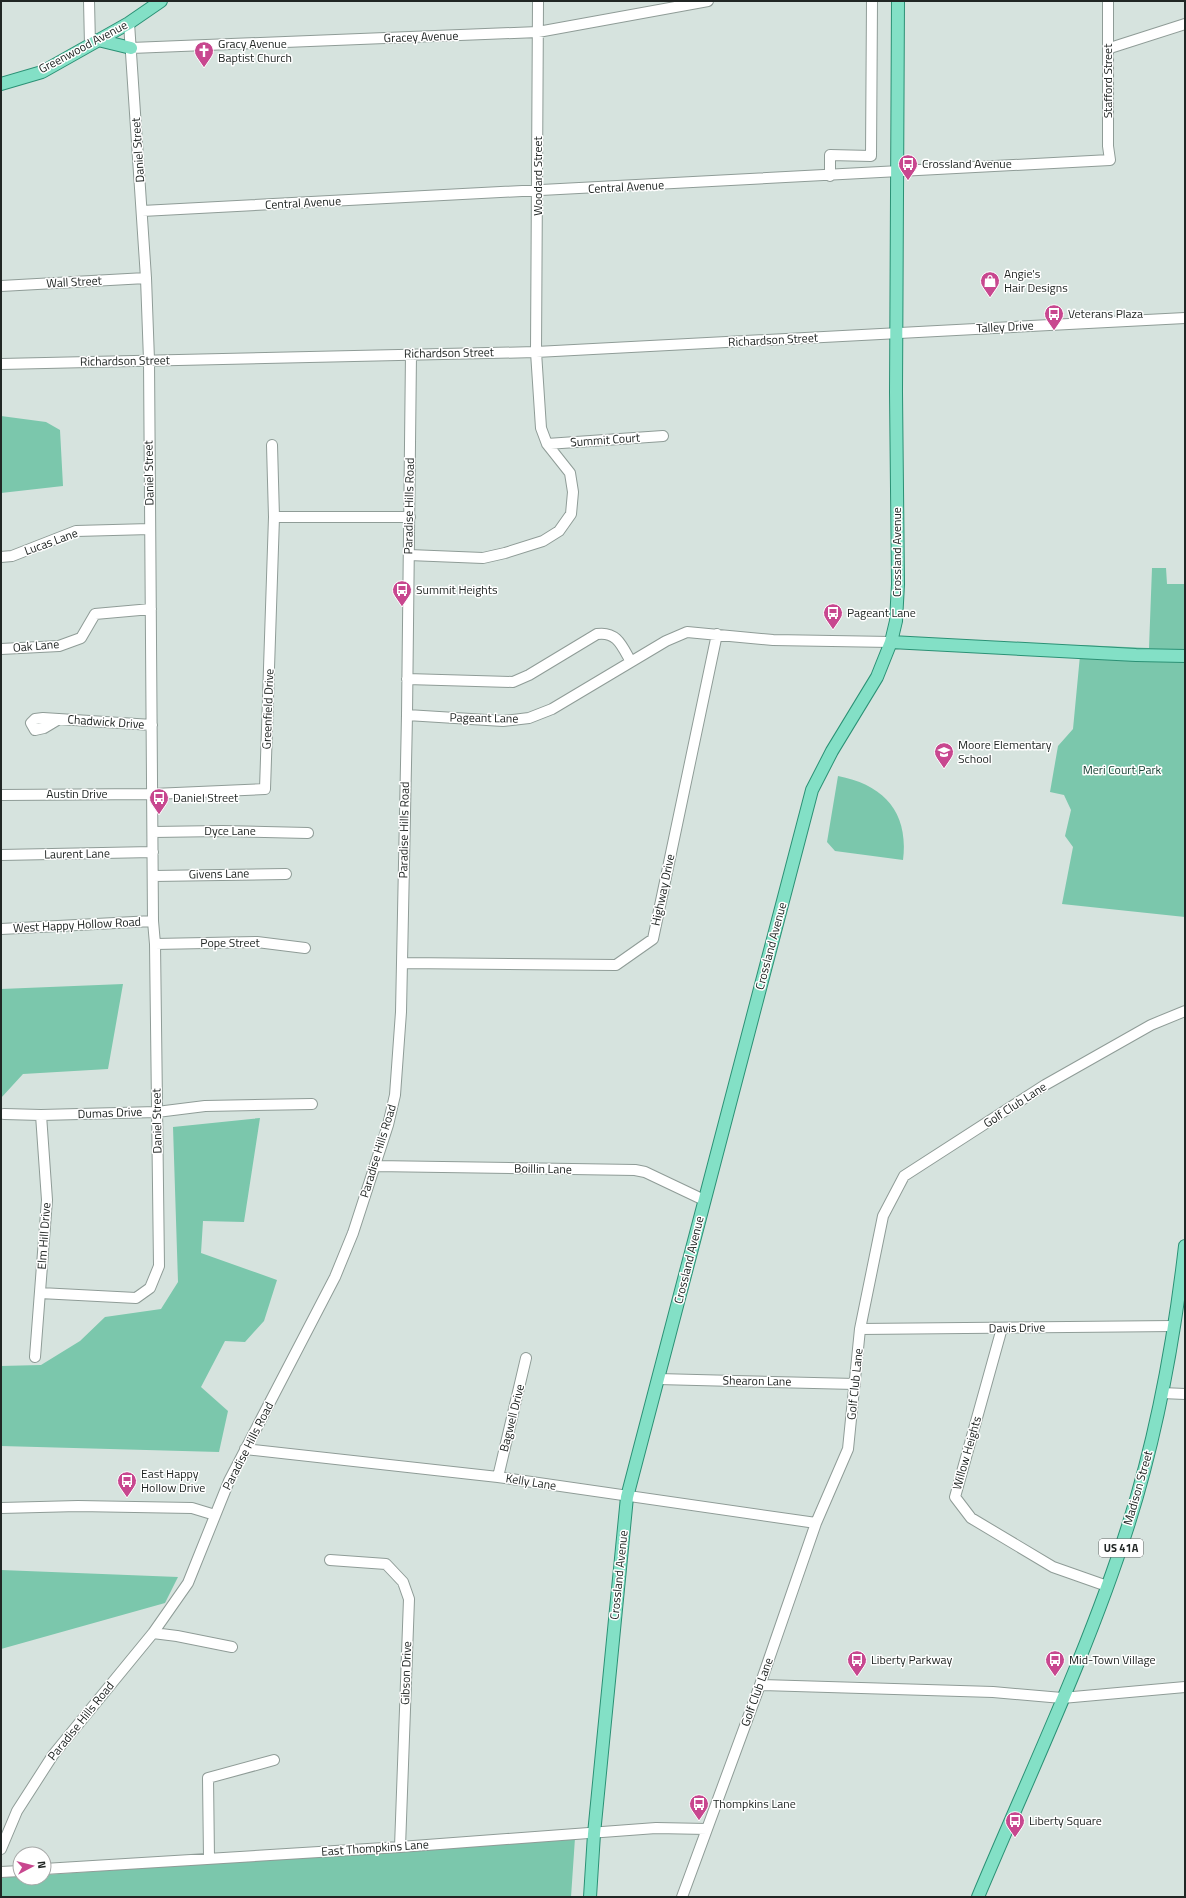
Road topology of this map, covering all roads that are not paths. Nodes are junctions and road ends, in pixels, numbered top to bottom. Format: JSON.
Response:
{"nodes":[{"id":1,"x":89,"y":1,"type":"edge"},
{"id":2,"x":161,"y":1,"type":"edge"},
{"id":3,"x":538,"y":1,"type":"edge"},
{"id":4,"x":708,"y":1,"type":"edge"},
{"id":5,"x":872,"y":1,"type":"edge"},
{"id":6,"x":898,"y":1,"type":"edge"},
{"id":7,"x":1108,"y":1,"type":"edge"},
{"id":8,"x":128,"y":23,"type":"junction"},
{"id":9,"x":1185,"y":24,"type":"edge"},
{"id":10,"x":538,"y":32,"type":"junction"},
{"id":11,"x":94,"y":43,"type":"junction"},
{"id":12,"x":131,"y":48,"type":"junction"},
{"id":13,"x":1110,"y":48,"type":"dead end"},
{"id":14,"x":1,"y":84,"type":"edge"},
{"id":15,"x":1110,"y":160,"type":"joint"},
{"id":16,"x":898,"y":173,"type":"junction"},
{"id":17,"x":830,"y":176,"type":"junction"},
{"id":18,"x":538,"y":191,"type":"junction"},
{"id":19,"x":142,"y":211,"type":"junction"},
{"id":20,"x":146,"y":278,"type":"junction"},
{"id":21,"x":1,"y":286,"type":"edge"},
{"id":22,"x":1185,"y":318,"type":"edge"},
{"id":23,"x":897,"y":333,"type":"junction"},
{"id":24,"x":536,"y":352,"type":"junction"},
{"id":25,"x":411,"y":354,"type":"junction"},
{"id":26,"x":149,"y":360,"type":"junction"},
{"id":27,"x":1,"y":364,"type":"edge"},
{"id":28,"x":663,"y":436,"type":"dead end"},
{"id":29,"x":547,"y":444,"type":"junction"},
{"id":30,"x":272,"y":445,"type":"dead end"},
{"id":31,"x":274,"y":517,"type":"junction"},
{"id":32,"x":410,"y":517,"type":"junction"},
{"id":33,"x":150,"y":529,"type":"junction"},
{"id":34,"x":1,"y":556,"type":"edge"},
{"id":35,"x":409,"y":556,"type":"junction"},
{"id":36,"x":151,"y":609,"type":"junction"},
{"id":37,"x":717,"y":634,"type":"junction"},
{"id":38,"x":891,"y":642,"type":"junction"},
{"id":39,"x":1,"y":649,"type":"edge"},
{"id":40,"x":1185,"y":656,"type":"edge"},
{"id":41,"x":631,"y":662,"type":"junction"},
{"id":42,"x":407,"y":678,"type":"junction"},
{"id":43,"x":407,"y":715,"type":"junction"},
{"id":44,"x":59,"y":719,"type":"dead end"},
{"id":45,"x":152,"y":725,"type":"junction"},
{"id":46,"x":153,"y":794,"type":"junction"},
{"id":47,"x":1,"y":795,"type":"edge"},
{"id":48,"x":153,"y":832,"type":"junction"},
{"id":49,"x":308,"y":833,"type":"dead end"},
{"id":50,"x":153,"y":852,"type":"junction"},
{"id":51,"x":1,"y":855,"type":"edge"},
{"id":52,"x":286,"y":874,"type":"dead end"},
{"id":53,"x":153,"y":876,"type":"junction"},
{"id":54,"x":153,"y":921,"type":"junction"},
{"id":55,"x":1,"y":929,"type":"edge"},
{"id":56,"x":155,"y":944,"type":"junction"},
{"id":57,"x":305,"y":948,"type":"dead end"},
{"id":58,"x":402,"y":963,"type":"junction"},
{"id":59,"x":1185,"y":1011,"type":"edge"},
{"id":60,"x":312,"y":1104,"type":"dead end"},
{"id":61,"x":157,"y":1112,"type":"junction"},
{"id":62,"x":4,"y":1114,"type":"dead end"},
{"id":63,"x":41,"y":1115,"type":"junction"},
{"id":64,"x":375,"y":1166,"type":"junction"},
{"id":65,"x":704,"y":1200,"type":"junction"},
{"id":66,"x":1185,"y":1246,"type":"edge"},
{"id":67,"x":40,"y":1293,"type":"junction"},
{"id":68,"x":1174,"y":1326,"type":"junction"},
{"id":69,"x":1002,"y":1328,"type":"junction"},
{"id":70,"x":860,"y":1329,"type":"junction"},
{"id":71,"x":34,"y":1357,"type":"dead end"},
{"id":72,"x":526,"y":1358,"type":"dead end"},
{"id":73,"x":658,"y":1379,"type":"junction"},
{"id":74,"x":855,"y":1384,"type":"junction"},
{"id":75,"x":1162,"y":1393,"type":"junction"},
{"id":76,"x":1185,"y":1394,"type":"edge"},
{"id":77,"x":244,"y":1449,"type":"junction"},
{"id":78,"x":498,"y":1477,"type":"junction"},
{"id":79,"x":627,"y":1497,"type":"junction"},
{"id":80,"x":1,"y":1508,"type":"edge"},
{"id":81,"x":215,"y":1515,"type":"junction"},
{"id":82,"x":816,"y":1523,"type":"junction"},
{"id":83,"x":330,"y":1560,"type":"dead end"},
{"id":84,"x":1107,"y":1586,"type":"junction"},
{"id":85,"x":152,"y":1633,"type":"junction"},
{"id":86,"x":232,"y":1647,"type":"dead end"},
{"id":87,"x":760,"y":1685,"type":"junction"},
{"id":88,"x":1185,"y":1687,"type":"edge"},
{"id":89,"x":1062,"y":1698,"type":"junction"},
{"id":90,"x":274,"y":1760,"type":"dead end"},
{"id":91,"x":707,"y":1829,"type":"junction"},
{"id":92,"x":594,"y":1834,"type":"junction"},
{"id":93,"x":400,"y":1847,"type":"junction"},
{"id":94,"x":1,"y":1849,"type":"edge"},
{"id":95,"x":208,"y":1858,"type":"junction"},
{"id":96,"x":52,"y":1868,"type":"edge"},
{"id":97,"x":12,"y":1871,"type":"edge"},
{"id":98,"x":1,"y":1872,"type":"edge"},
{"id":99,"x":590,"y":1897,"type":"edge"},
{"id":100,"x":682,"y":1897,"type":"edge"},
{"id":101,"x":978,"y":1897,"type":"edge"}],
"edges":[{"from":1,"to":11,"type":"street"},
{"from":2,"to":8,"type":"main road","name":"Greenwood Avenue"},
{"from":3,"to":10,"type":"street","name":"Woodard Street"},
{"from":4,"to":10,"type":"street","name":"Gracey Avenue"},
{"from":5,"to":17,"type":"street"},
{"from":6,"to":16,"type":"main road","name":"Crossland Avenue"},
{"from":7,"to":15,"type":"street","name":"Stafford Street"},
{"from":8,"to":11,"type":"main road","name":"Greenwood Avenue"},
{"from":8,"to":12,"type":"street","name":"Daniel Street"},
{"from":9,"to":13,"type":"street"},
{"from":10,"to":12,"type":"street","name":"Gracey Avenue"},
{"from":10,"to":18,"type":"street","name":"Woodard Street"},
{"from":11,"to":12,"type":"main road"},
{"from":11,"to":14,"type":"main road","name":"Greenwood Avenue"},
{"from":12,"to":19,"type":"street","name":"Daniel Street"},
{"from":15,"to":16,"type":"street","name":"Central Avenue"},
{"from":16,"to":17,"type":"street","name":"Central Avenue"},
{"from":16,"to":23,"type":"main road","name":"Crossland Avenue"},
{"from":17,"to":18,"type":"street","name":"Central Avenue"},
{"from":18,"to":19,"type":"street","name":"Central Avenue"},
{"from":18,"to":24,"type":"street","name":"Woodard Street"},
{"from":19,"to":20,"type":"street","name":"Daniel Street"},
{"from":20,"to":21,"type":"street","name":"Wall Street"},
{"from":20,"to":26,"type":"street","name":"Daniel Street"},
{"from":22,"to":23,"type":"street","name":"Talley Drive"},
{"from":23,"to":24,"type":"street","name":"Richardson Street"},
{"from":23,"to":38,"type":"main road","name":"Crossland Avenue"},
{"from":24,"to":25,"type":"street","name":"Richardson Street"},
{"from":24,"to":29,"type":"street"},
{"from":25,"to":26,"type":"street","name":"Richardson Street"},
{"from":25,"to":32,"type":"street","name":"Paradise Hills Road"},
{"from":26,"to":27,"type":"street","name":"Richardson Street"},
{"from":26,"to":33,"type":"street","name":"Daniel Street"},
{"from":28,"to":29,"type":"street","name":"Summit Court"},
{"from":29,"to":35,"type":"street"},
{"from":30,"to":31,"type":"street","name":"Greenfield Drive"},
{"from":31,"to":32,"type":"street"},
{"from":31,"to":46,"type":"street","name":"Greenfield Drive"},
{"from":32,"to":35,"type":"street","name":"Paradise Hills Road"},
{"from":33,"to":34,"type":"street","name":"Lucas Lane"},
{"from":33,"to":36,"type":"street","name":"Daniel Street"},
{"from":35,"to":42,"type":"street","name":"Paradise Hills Road"},
{"from":36,"to":39,"type":"street","name":"Oak Lane"},
{"from":36,"to":45,"type":"street","name":"Daniel Street"},
{"from":37,"to":38,"type":"street","name":"Pageant Lane"},
{"from":37,"to":41,"type":"street","name":"Pageant Lane"},
{"from":37,"to":58,"type":"street","name":"Highway Drive"},
{"from":38,"to":40,"type":"main road","name":"Pageant Lane"},
{"from":38,"to":65,"type":"main road","name":"Crossland Avenue"},
{"from":41,"to":42,"type":"street"},
{"from":41,"to":43,"type":"street","name":"Pageant Lane"},
{"from":42,"to":43,"type":"street","name":"Paradise Hills Road"},
{"from":43,"to":58,"type":"street","name":"Paradise Hills Road"},
{"from":44,"to":45,"type":"street","name":"Chadwick Drive"},
{"from":45,"to":46,"type":"street","name":"Daniel Street"},
{"from":46,"to":47,"type":"street","name":"Austin Drive"},
{"from":46,"to":48,"type":"street","name":"Daniel Street"},
{"from":48,"to":49,"type":"street","name":"Dyce Lane"},
{"from":48,"to":50,"type":"street","name":"Daniel Street"},
{"from":50,"to":51,"type":"street","name":"Laurent Lane"},
{"from":50,"to":53,"type":"street","name":"Daniel Street"},
{"from":52,"to":53,"type":"street","name":"Givens Lane"},
{"from":53,"to":54,"type":"street","name":"Daniel Street"},
{"from":54,"to":55,"type":"street","name":"West Happy Hollow Road"},
{"from":54,"to":56,"type":"street","name":"Daniel Street"},
{"from":56,"to":57,"type":"street","name":"Pope Street"},
{"from":56,"to":61,"type":"street","name":"Daniel Street"},
{"from":58,"to":64,"type":"street","name":"Paradise Hills Road"},
{"from":59,"to":70,"type":"street","name":"Golf Club Lane"},
{"from":60,"to":61,"type":"street","name":"Dumas Drive"},
{"from":61,"to":63,"type":"street","name":"Dumas Drive"},
{"from":61,"to":67,"type":"street","name":"Daniel Street"},
{"from":62,"to":63,"type":"street","name":"Dumas Drive"},
{"from":63,"to":67,"type":"street","name":"Elm Hill Drive"},
{"from":64,"to":65,"type":"street","name":"Boillin Lane"},
{"from":64,"to":77,"type":"street","name":"Paradise Hills Road"},
{"from":65,"to":73,"type":"main road","name":"Crossland Avenue"},
{"from":66,"to":68,"type":"main road","name":"Madison Street","number":"US 41A"},
{"from":67,"to":71,"type":"street","name":"Elm Hill Drive"},
{"from":68,"to":69,"type":"street","name":"Davis Drive"},
{"from":68,"to":75,"type":"main road","name":"Madison Street","number":"US 41A"},
{"from":69,"to":70,"type":"street","name":"Davis Drive"},
{"from":69,"to":84,"type":"street","name":"Willow Heights"},
{"from":70,"to":74,"type":"street","name":"Golf Club Lane"},
{"from":72,"to":78,"type":"street","name":"Bagwell Drive"},
{"from":73,"to":74,"type":"street","name":"Shearon Lane"},
{"from":73,"to":79,"type":"main road","name":"Crossland Avenue"},
{"from":74,"to":82,"type":"street","name":"Golf Club Lane"},
{"from":75,"to":76,"type":"street"},
{"from":75,"to":84,"type":"main road","name":"Madison Street","number":"US 41A"},
{"from":77,"to":78,"type":"street","name":"Kelly Lane"},
{"from":77,"to":81,"type":"street","name":"Paradise Hills Road"},
{"from":78,"to":79,"type":"street","name":"Kelly Lane"},
{"from":79,"to":82,"type":"street","name":"Kelly Lane"},
{"from":79,"to":92,"type":"main road","name":"Crossland Avenue"},
{"from":80,"to":81,"type":"street"},
{"from":81,"to":85,"type":"street","name":"Paradise Hills Road"},
{"from":82,"to":87,"type":"street","name":"Golf Club Lane"},
{"from":83,"to":93,"type":"street","name":"Gibson Drive"},
{"from":84,"to":89,"type":"main road","name":"Madison Street","number":"US 41A"},
{"from":85,"to":86,"type":"street"},
{"from":85,"to":94,"type":"street","name":"Paradise Hills Road"},
{"from":87,"to":89,"type":"street"},
{"from":87,"to":91,"type":"street","name":"Golf Club Lane"},
{"from":88,"to":89,"type":"street"},
{"from":89,"to":101,"type":"main road","name":"Madison Street","number":"US 41A"},
{"from":90,"to":95,"type":"street"},
{"from":91,"to":92,"type":"street","name":"East Thompkins Lane"},
{"from":91,"to":100,"type":"street","name":"Golf Club Lane"},
{"from":92,"to":93,"type":"street","name":"East Thompkins Lane"},
{"from":92,"to":99,"type":"main road","name":"Crossland Avenue"},
{"from":93,"to":95,"type":"street","name":"East Thompkins Lane"},
{"from":95,"to":96,"type":"street","name":"East Thompkins Lane"},
{"from":97,"to":98,"type":"street"}]}
